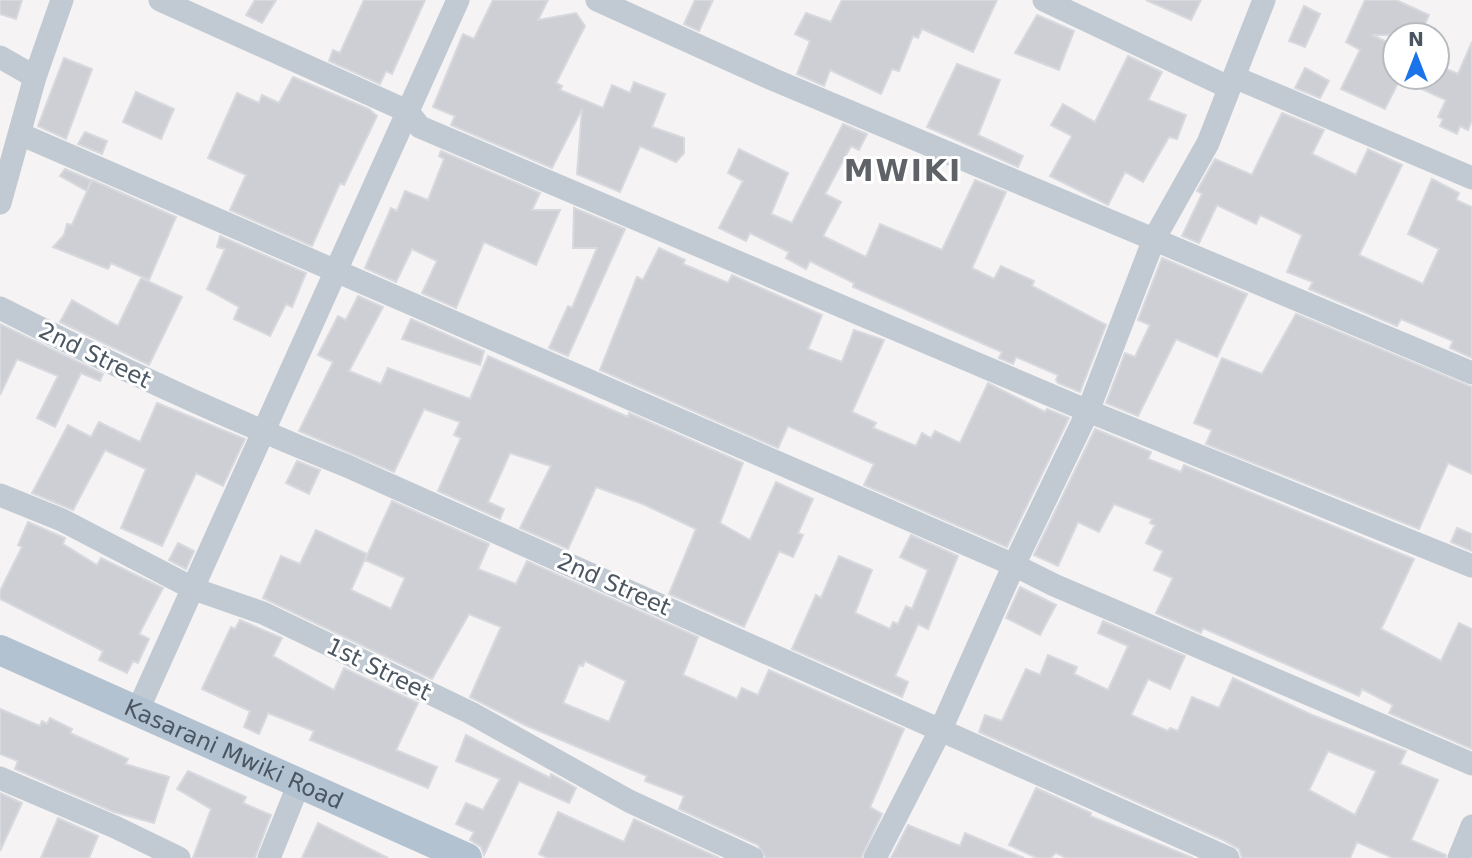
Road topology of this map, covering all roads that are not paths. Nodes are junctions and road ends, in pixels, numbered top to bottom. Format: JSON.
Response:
{"nodes":[{"id":1,"x":62,"y":0,"type":"edge"},
{"id":2,"x":160,"y":0,"type":"edge"},
{"id":3,"x":458,"y":0,"type":"edge"},
{"id":4,"x":597,"y":0,"type":"edge"},
{"id":5,"x":1044,"y":0,"type":"edge"},
{"id":6,"x":1264,"y":0,"type":"edge"},
{"id":7,"x":0,"y":57,"type":"edge"},
{"id":8,"x":35,"y":77,"type":"junction"},
{"id":9,"x":1231,"y":82,"type":"junction"},
{"id":10,"x":407,"y":111,"type":"junction"},
{"id":11,"x":20,"y":134,"type":"junction"},
{"id":12,"x":1472,"y":178,"type":"edge"},
{"id":13,"x":0,"y":203,"type":"edge"},
{"id":14,"x":1154,"y":239,"type":"junction"},
{"id":15,"x":335,"y":269,"type":"junction"},
{"id":16,"x":0,"y":308,"type":"edge"},
{"id":17,"x":1472,"y":373,"type":"edge"},
{"id":18,"x":1088,"y":411,"type":"junction"},
{"id":19,"x":264,"y":432,"type":"junction"},
{"id":20,"x":0,"y":495,"type":"edge"},
{"id":21,"x":1014,"y":565,"type":"junction"},
{"id":22,"x":1472,"y":566,"type":"edge"},
{"id":23,"x":194,"y":589,"type":"junction"},
{"id":24,"x":0,"y":650,"type":"edge"},
{"id":25,"x":137,"y":712,"type":"junction"},
{"id":26,"x":941,"y":729,"type":"junction"},
{"id":27,"x":1472,"y":764,"type":"edge"},
{"id":28,"x":0,"y":778,"type":"edge"},
{"id":29,"x":300,"y":781,"type":"junction"},
{"id":30,"x":1472,"y":826,"type":"edge"},
{"id":31,"x":179,"y":858,"type":"edge"},
{"id":32,"x":270,"y":858,"type":"edge"},
{"id":33,"x":467,"y":858,"type":"edge"},
{"id":34,"x":752,"y":858,"type":"edge"},
{"id":35,"x":875,"y":858,"type":"edge"},
{"id":36,"x":1228,"y":858,"type":"edge"},
{"id":37,"x":1459,"y":858,"type":"edge"}],
"edges":[{"from":1,"to":8,"type":"street"},
{"from":2,"to":10,"type":"street"},
{"from":3,"to":10,"type":"street"},
{"from":4,"to":14,"type":"street"},
{"from":5,"to":9,"type":"street"},
{"from":6,"to":9,"type":"street"},
{"from":7,"to":8,"type":"street"},
{"from":8,"to":11,"type":"street"},
{"from":9,"to":12,"type":"street"},
{"from":9,"to":14,"type":"street"},
{"from":10,"to":15,"type":"street"},
{"from":10,"to":18,"type":"street"},
{"from":11,"to":13,"type":"street"},
{"from":11,"to":15,"type":"street"},
{"from":14,"to":17,"type":"street"},
{"from":14,"to":18,"type":"street"},
{"from":15,"to":19,"type":"street"},
{"from":15,"to":21,"type":"street"},
{"from":16,"to":19,"type":"street","name":"2nd Street"},
{"from":18,"to":21,"type":"street"},
{"from":18,"to":22,"type":"street"},
{"from":19,"to":23,"type":"street"},
{"from":19,"to":26,"type":"street","name":"2nd Street"},
{"from":20,"to":23,"type":"street","name":"1st Street"},
{"from":21,"to":26,"type":"street"},
{"from":21,"to":27,"type":"street"},
{"from":23,"to":25,"type":"street"},
{"from":23,"to":34,"type":"street","name":"1st Street"},
{"from":24,"to":25,"type":"main road","name":"Kasarani Mwiki Road"},
{"from":25,"to":29,"type":"main road","name":"Kasarani Mwiki Road"},
{"from":26,"to":35,"type":"street"},
{"from":26,"to":36,"type":"street","name":"2nd Street"},
{"from":28,"to":31,"type":"street"},
{"from":29,"to":32,"type":"street"},
{"from":29,"to":33,"type":"main road","name":"Kasarani Mwiki Road"},
{"from":30,"to":37,"type":"street"}]}
